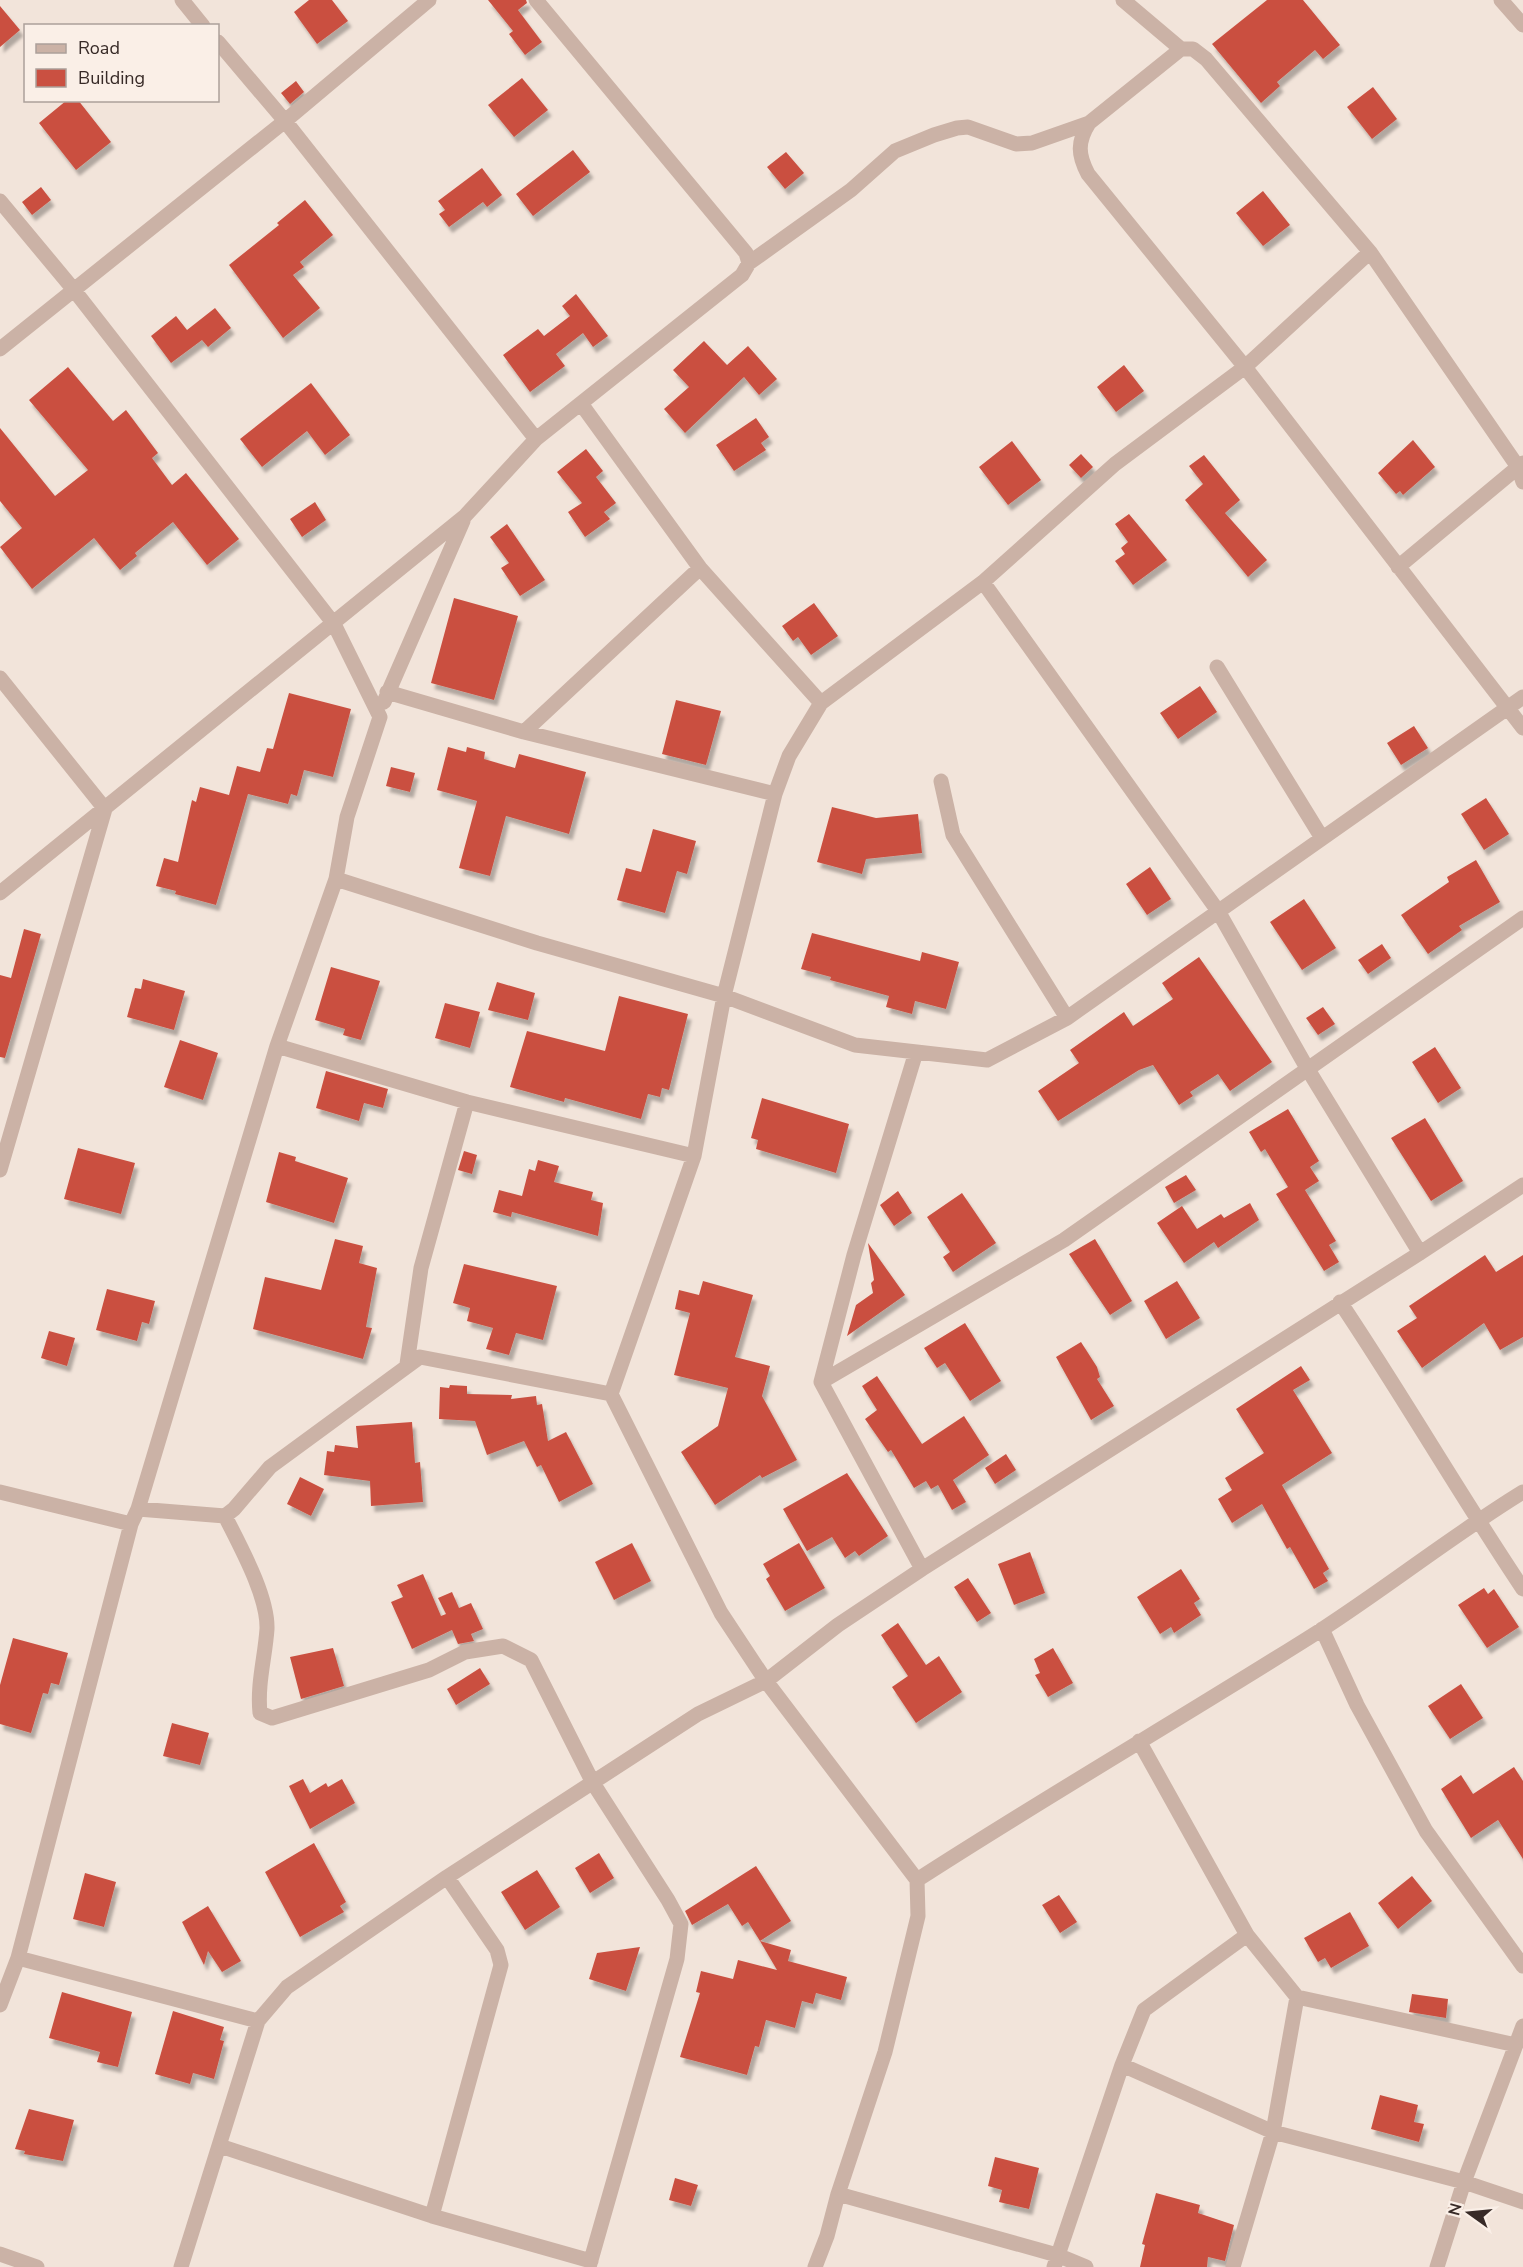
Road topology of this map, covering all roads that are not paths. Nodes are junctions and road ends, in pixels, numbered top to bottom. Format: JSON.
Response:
{"nodes":[{"id":1,"x":182,"y":0,"type":"edge"},
{"id":2,"x":429,"y":0,"type":"edge"},
{"id":3,"x":536,"y":0,"type":"edge"},
{"id":4,"x":1123,"y":0,"type":"edge"},
{"id":5,"x":1501,"y":0,"type":"edge"},
{"id":6,"x":202,"y":24,"type":"edge"},
{"id":7,"x":1523,"y":25,"type":"edge"},
{"id":8,"x":219,"y":43,"type":"edge"},
{"id":9,"x":1181,"y":49,"type":"junction"},
{"id":10,"x":285,"y":121,"type":"junction"},
{"id":11,"x":1089,"y":123,"type":"junction"},
{"id":12,"x":0,"y":201,"type":"edge"},
{"id":13,"x":1370,"y":252,"type":"junction"},
{"id":14,"x":748,"y":263,"type":"junction"},
{"id":15,"x":74,"y":290,"type":"junction"},
{"id":16,"x":0,"y":349,"type":"edge"},
{"id":17,"x":1245,"y":367,"type":"junction"},
{"id":18,"x":582,"y":405,"type":"junction"},
{"id":19,"x":536,"y":439,"type":"junction"},
{"id":20,"x":1521,"y":471,"type":"edge"},
{"id":21,"x":465,"y":516,"type":"junction"},
{"id":22,"x":1398,"y":567,"type":"junction"},
{"id":23,"x":700,"y":568,"type":"junction"},
{"id":24,"x":983,"y":582,"type":"junction"},
{"id":25,"x":334,"y":624,"type":"junction"},
{"id":26,"x":1217,"y":667,"type":"dead end"},
{"id":27,"x":0,"y":678,"type":"edge"},
{"id":28,"x":387,"y":692,"type":"junction"},
{"id":29,"x":1523,"y":697,"type":"edge"},
{"id":30,"x":821,"y":703,"type":"junction"},
{"id":31,"x":1509,"y":708,"type":"junction"},
{"id":32,"x":380,"y":717,"type":"junction"},
{"id":33,"x":1523,"y":728,"type":"edge"},
{"id":34,"x":524,"y":732,"type":"junction"},
{"id":35,"x":941,"y":781,"type":"dead end"},
{"id":36,"x":776,"y":794,"type":"junction"},
{"id":37,"x":105,"y":809,"type":"junction"},
{"id":38,"x":1322,"y":838,"type":"junction"},
{"id":39,"x":336,"y":879,"type":"junction"},
{"id":40,"x":0,"y":893,"type":"edge"},
{"id":41,"x":1218,"y":911,"type":"junction"},
{"id":42,"x":1523,"y":918,"type":"edge"},
{"id":43,"x":724,"y":996,"type":"junction"},
{"id":44,"x":1068,"y":1018,"type":"junction"},
{"id":45,"x":277,"y":1046,"type":"junction"},
{"id":46,"x":916,"y":1052,"type":"junction"},
{"id":47,"x":1306,"y":1068,"type":"junction"},
{"id":48,"x":467,"y":1102,"type":"junction"},
{"id":49,"x":694,"y":1156,"type":"junction"},
{"id":50,"x":0,"y":1170,"type":"edge"},
{"id":51,"x":1523,"y":1185,"type":"edge"},
{"id":52,"x":1420,"y":1253,"type":"junction"},
{"id":53,"x":1340,"y":1302,"type":"junction"},
{"id":54,"x":407,"y":1364,"type":"junction"},
{"id":55,"x":821,"y":1382,"type":"junction"},
{"id":56,"x":611,"y":1394,"type":"junction"},
{"id":57,"x":0,"y":1492,"type":"edge"},
{"id":58,"x":1523,"y":1492,"type":"edge"},
{"id":59,"x":138,"y":1509,"type":"junction"},
{"id":60,"x":225,"y":1516,"type":"junction"},
{"id":61,"x":1477,"y":1520,"type":"junction"},
{"id":62,"x":131,"y":1524,"type":"junction"},
{"id":63,"x":922,"y":1569,"type":"junction"},
{"id":64,"x":1523,"y":1589,"type":"edge"},
{"id":65,"x":1322,"y":1629,"type":"junction"},
{"id":66,"x":766,"y":1681,"type":"junction"},
{"id":67,"x":1139,"y":1741,"type":"junction"},
{"id":68,"x":593,"y":1783,"type":"junction"},
{"id":69,"x":447,"y":1877,"type":"junction"},
{"id":70,"x":916,"y":1880,"type":"junction"},
{"id":71,"x":1247,"y":1935,"type":"junction"},
{"id":72,"x":18,"y":1958,"type":"junction"},
{"id":73,"x":1523,"y":1966,"type":"edge"},
{"id":74,"x":1297,"y":1997,"type":"junction"},
{"id":75,"x":0,"y":2006,"type":"edge"},
{"id":76,"x":258,"y":2021,"type":"junction"},
{"id":77,"x":1523,"y":2026,"type":"edge"},
{"id":78,"x":1516,"y":2045,"type":"junction"},
{"id":79,"x":1122,"y":2065,"type":"junction"},
{"id":80,"x":1273,"y":2132,"type":"junction"},
{"id":81,"x":220,"y":2146,"type":"junction"},
{"id":82,"x":1464,"y":2182,"type":"junction"},
{"id":83,"x":838,"y":2193,"type":"junction"},
{"id":84,"x":1523,"y":2202,"type":"edge"},
{"id":85,"x":432,"y":2216,"type":"junction"},
{"id":86,"x":0,"y":2254,"type":"edge"},
{"id":87,"x":1056,"y":2261,"type":"edge"},
{"id":88,"x":590,"y":2264,"type":"edge"},
{"id":89,"x":37,"y":2267,"type":"edge"},
{"id":90,"x":181,"y":2267,"type":"edge"},
{"id":91,"x":815,"y":2267,"type":"edge"},
{"id":92,"x":1086,"y":2267,"type":"edge"},
{"id":93,"x":1233,"y":2267,"type":"edge"},
{"id":94,"x":1437,"y":2267,"type":"edge"}],
"edges":[{"from":1,"to":6,"type":"street"},
{"from":2,"to":10,"type":"street"},
{"from":3,"to":14,"type":"street"},
{"from":4,"to":9,"type":"street"},
{"from":5,"to":7,"type":"street"},
{"from":8,"to":10,"type":"street"},
{"from":9,"to":11,"type":"street"},
{"from":9,"to":13,"type":"street"},
{"from":10,"to":15,"type":"street"},
{"from":10,"to":19,"type":"street"},
{"from":11,"to":14,"type":"street"},
{"from":11,"to":17,"type":"street"},
{"from":12,"to":15,"type":"street"},
{"from":13,"to":17,"type":"street"},
{"from":13,"to":20,"type":"street"},
{"from":14,"to":18,"type":"street"},
{"from":15,"to":16,"type":"street"},
{"from":15,"to":25,"type":"street"},
{"from":17,"to":22,"type":"street"},
{"from":17,"to":24,"type":"street"},
{"from":18,"to":19,"type":"street"},
{"from":18,"to":23,"type":"street"},
{"from":19,"to":21,"type":"street"},
{"from":20,"to":22,"type":"street"},
{"from":21,"to":25,"type":"street"},
{"from":21,"to":28,"type":"street"},
{"from":22,"to":31,"type":"street"},
{"from":23,"to":30,"type":"street"},
{"from":23,"to":34,"type":"street"},
{"from":24,"to":30,"type":"street"},
{"from":24,"to":41,"type":"street"},
{"from":25,"to":32,"type":"street"},
{"from":25,"to":37,"type":"street"},
{"from":26,"to":38,"type":"street"},
{"from":27,"to":37,"type":"street"},
{"from":28,"to":32,"type":"street"},
{"from":28,"to":34,"type":"street"},
{"from":29,"to":31,"type":"street"},
{"from":30,"to":36,"type":"street"},
{"from":31,"to":33,"type":"street"},
{"from":31,"to":38,"type":"street"},
{"from":32,"to":39,"type":"street"},
{"from":34,"to":36,"type":"street"},
{"from":35,"to":44,"type":"street"},
{"from":36,"to":43,"type":"street"},
{"from":37,"to":40,"type":"street"},
{"from":37,"to":50,"type":"street"},
{"from":38,"to":41,"type":"street"},
{"from":39,"to":43,"type":"street"},
{"from":39,"to":45,"type":"street"},
{"from":41,"to":44,"type":"street"},
{"from":41,"to":47,"type":"street"},
{"from":42,"to":47,"type":"street"},
{"from":43,"to":46,"type":"street"},
{"from":43,"to":49,"type":"street"},
{"from":44,"to":46,"type":"street"},
{"from":45,"to":48,"type":"street"},
{"from":45,"to":59,"type":"street"},
{"from":46,"to":55,"type":"street"},
{"from":47,"to":52,"type":"street"},
{"from":47,"to":55,"type":"street"},
{"from":48,"to":49,"type":"street"},
{"from":48,"to":54,"type":"street"},
{"from":49,"to":56,"type":"street"},
{"from":51,"to":52,"type":"street"},
{"from":52,"to":53,"type":"street"},
{"from":53,"to":61,"type":"street"},
{"from":53,"to":63,"type":"street"},
{"from":54,"to":56,"type":"street"},
{"from":54,"to":60,"type":"street"},
{"from":55,"to":63,"type":"street"},
{"from":56,"to":66,"type":"street"},
{"from":57,"to":62,"type":"street"},
{"from":58,"to":61,"type":"street"},
{"from":59,"to":60,"type":"street"},
{"from":59,"to":62,"type":"street"},
{"from":60,"to":68,"type":"street"},
{"from":61,"to":64,"type":"street"},
{"from":61,"to":65,"type":"street"},
{"from":62,"to":72,"type":"street"},
{"from":63,"to":66,"type":"street"},
{"from":65,"to":67,"type":"street"},
{"from":65,"to":73,"type":"street"},
{"from":66,"to":68,"type":"street"},
{"from":66,"to":70,"type":"street"},
{"from":67,"to":70,"type":"street"},
{"from":67,"to":71,"type":"street"},
{"from":68,"to":69,"type":"street"},
{"from":68,"to":88,"type":"street"},
{"from":69,"to":76,"type":"street"},
{"from":69,"to":85,"type":"street"},
{"from":70,"to":83,"type":"street"},
{"from":71,"to":74,"type":"street"},
{"from":71,"to":79,"type":"street"},
{"from":72,"to":75,"type":"street"},
{"from":72,"to":76,"type":"street"},
{"from":74,"to":78,"type":"street"},
{"from":74,"to":80,"type":"street"},
{"from":76,"to":81,"type":"street"},
{"from":77,"to":78,"type":"street"},
{"from":78,"to":82,"type":"street"},
{"from":79,"to":80,"type":"street"},
{"from":79,"to":87,"type":"street"},
{"from":80,"to":82,"type":"street"},
{"from":80,"to":93,"type":"street"},
{"from":81,"to":85,"type":"street"},
{"from":81,"to":90,"type":"street"},
{"from":82,"to":84,"type":"street"},
{"from":82,"to":94,"type":"street"},
{"from":83,"to":87,"type":"street"},
{"from":83,"to":91,"type":"street"},
{"from":85,"to":88,"type":"street"},
{"from":86,"to":89,"type":"street"},
{"from":87,"to":92,"type":"street"}]}
